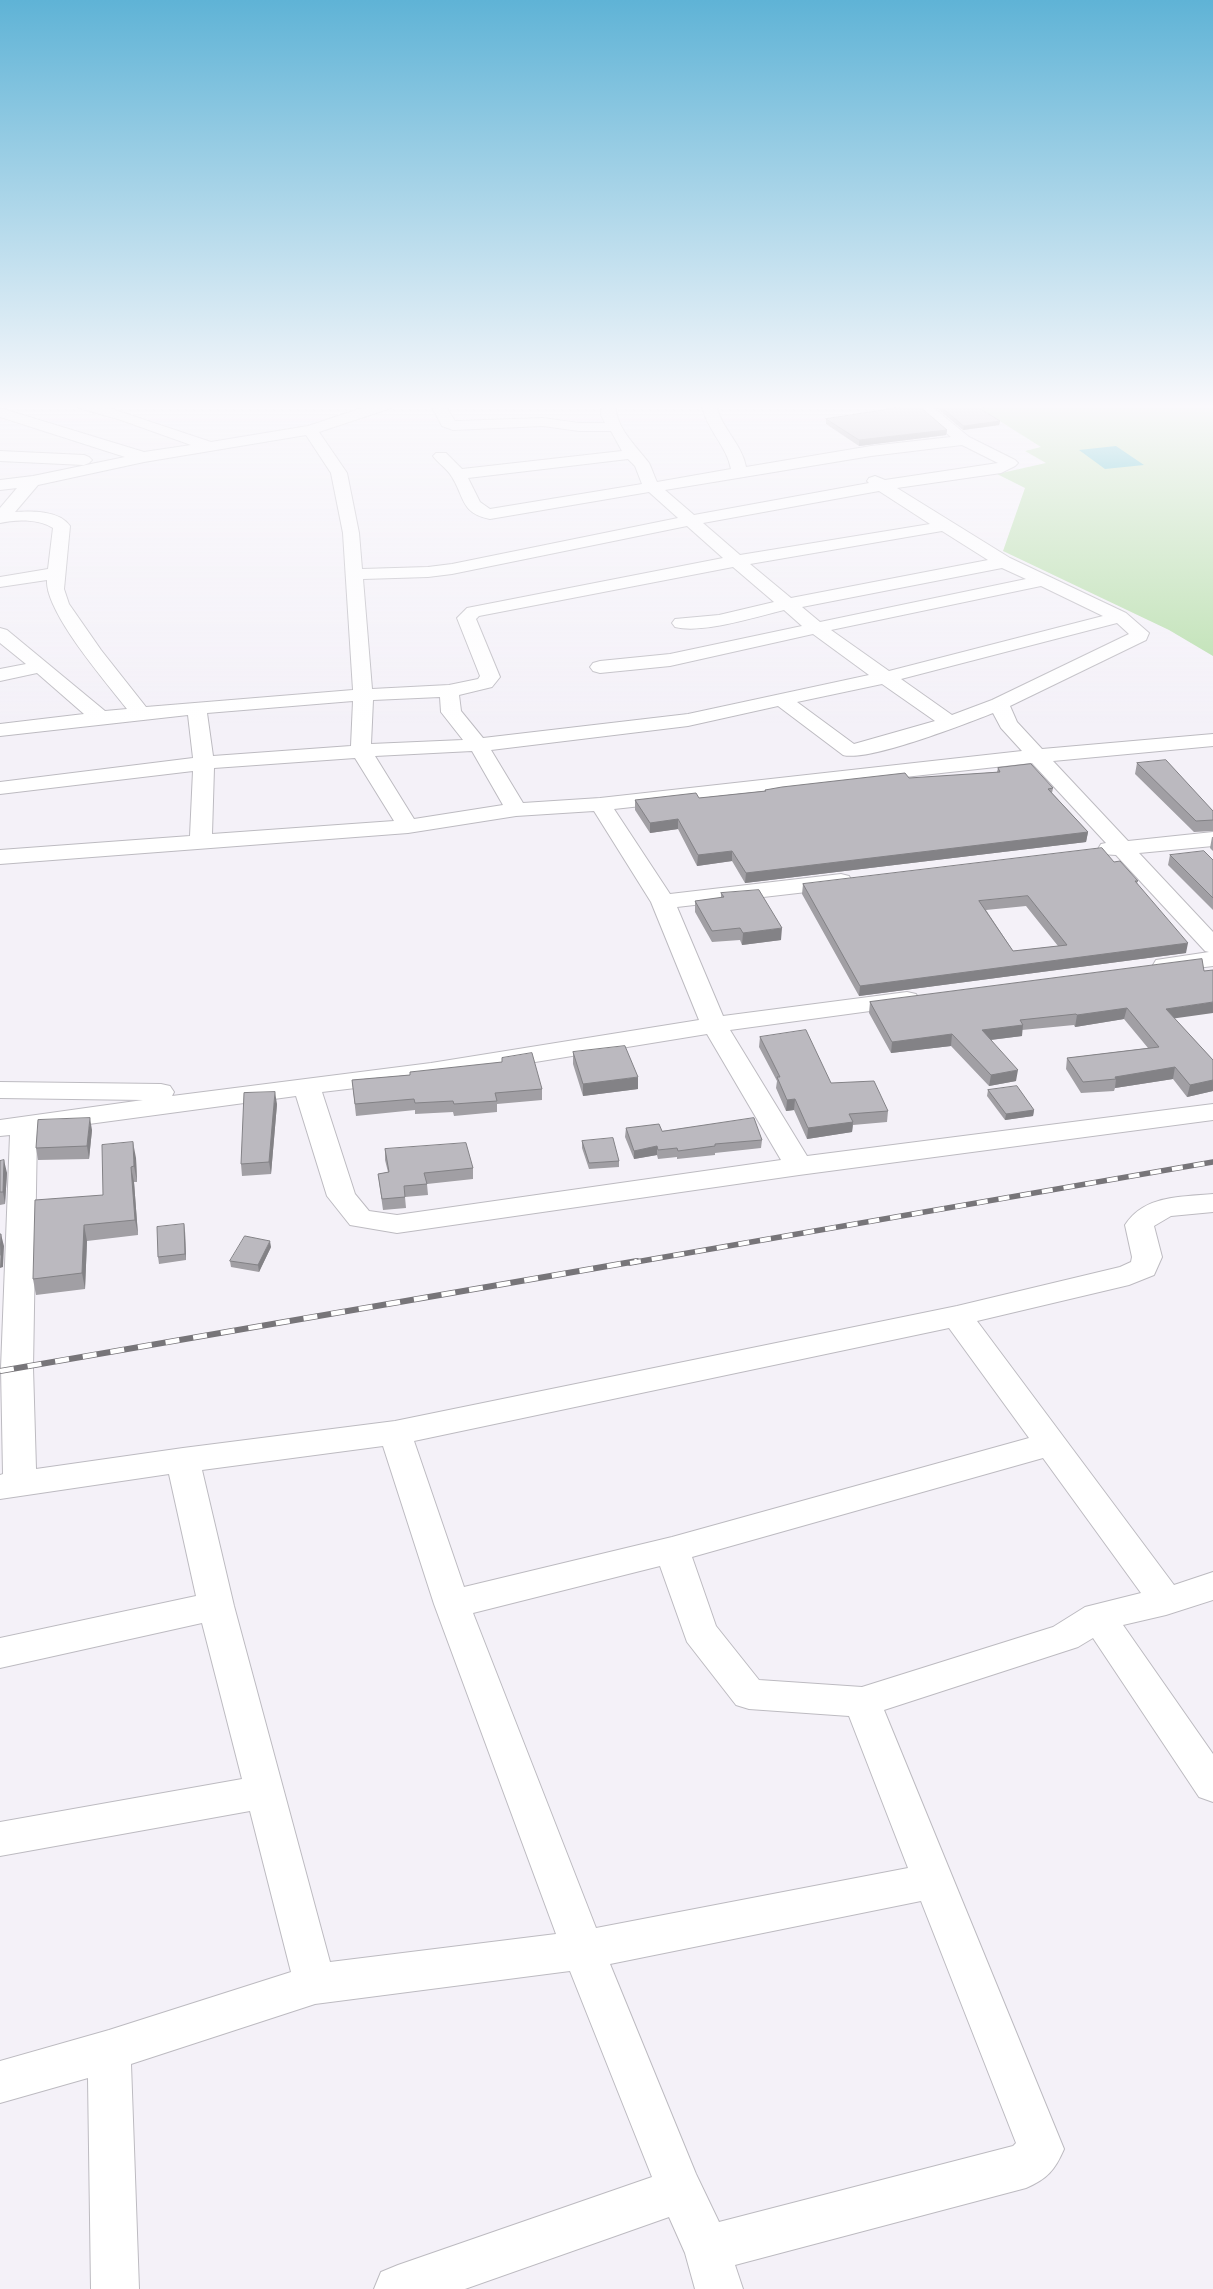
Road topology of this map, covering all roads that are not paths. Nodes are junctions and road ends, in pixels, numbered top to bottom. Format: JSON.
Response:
{"nodes":[{"id":1,"x":346,"y":512,"type":"edge"},
{"id":2,"x":480,"y":512,"type":"edge"},
{"id":3,"x":503,"y":512,"type":"edge"},
{"id":4,"x":681,"y":512,"type":"edge"},
{"id":5,"x":736,"y":512,"type":"edge"},
{"id":6,"x":923,"y":512,"type":"edge"},
{"id":7,"x":0,"y":517,"type":"edge"},
{"id":8,"x":690,"y":520,"type":"junction"},
{"id":9,"x":945,"y":526,"type":"junction"},
{"id":10,"x":736,"y":562,"type":"junction"},
{"id":11,"x":1004,"y":562,"type":"junction"},
{"id":12,"x":56,"y":573,"type":"junction"},
{"id":13,"x":354,"y":574,"type":"junction"},
{"id":14,"x":1045,"y":580,"type":"junction"},
{"id":15,"x":0,"y":582,"type":"edge"},
{"id":16,"x":789,"y":604,"type":"junction"},
{"id":17,"x":1120,"y":617,"type":"junction"},
{"id":18,"x":681,"y":623,"type":"dead end"},
{"id":19,"x":816,"y":628,"type":"junction"},
{"id":20,"x":0,"y":634,"type":"edge"},
{"id":21,"x":41,"y":667,"type":"junction"},
{"id":22,"x":600,"y":667,"type":"dead end"},
{"id":23,"x":0,"y":675,"type":"edge"},
{"id":24,"x":887,"y":678,"type":"junction"},
{"id":25,"x":448,"y":691,"type":"junction"},
{"id":26,"x":363,"y":694,"type":"junction"},
{"id":27,"x":781,"y":699,"type":"junction"},
{"id":28,"x":999,"y":704,"type":"junction"},
{"id":29,"x":198,"y":709,"type":"junction"},
{"id":30,"x":140,"y":713,"type":"junction"},
{"id":31,"x":100,"y":717,"type":"junction"},
{"id":32,"x":950,"y":723,"type":"junction"},
{"id":33,"x":0,"y":730,"type":"edge"},
{"id":34,"x":1213,"y":740,"type":"edge"},
{"id":35,"x":478,"y":745,"type":"junction"},
{"id":36,"x":361,"y":751,"type":"junction"},
{"id":37,"x":1037,"y":756,"type":"junction"},
{"id":38,"x":204,"y":763,"type":"junction"},
{"id":39,"x":0,"y":788,"type":"edge"},
{"id":40,"x":600,"y":804,"type":"junction"},
{"id":41,"x":516,"y":810,"type":"junction"},
{"id":42,"x":408,"y":826,"type":"junction"},
{"id":43,"x":1213,"y":839,"type":"edge"},
{"id":44,"x":201,"y":840,"type":"junction"},
{"id":45,"x":1122,"y":847,"type":"junction"},
{"id":46,"x":1083,"y":852,"type":"edge"},
{"id":47,"x":0,"y":857,"type":"edge"},
{"id":48,"x":859,"y":879,"type":"edge"},
{"id":49,"x":663,"y":902,"type":"junction"},
{"id":50,"x":1213,"y":946,"type":"edge"},
{"id":51,"x":1213,"y":959,"type":"edge"},
{"id":52,"x":1144,"y":968,"type":"edge"},
{"id":53,"x":929,"y":996,"type":"edge"},
{"id":54,"x":714,"y":1025,"type":"junction"},
{"id":55,"x":306,"y":1087,"type":"junction"},
{"id":56,"x":0,"y":1090,"type":"edge"},
{"id":57,"x":253,"y":1093,"type":"junction"},
{"id":58,"x":1213,"y":1112,"type":"edge"},
{"id":59,"x":12,"y":1127,"type":"edge"},
{"id":60,"x":799,"y":1166,"type":"junction"},
{"id":61,"x":1213,"y":1203,"type":"edge"},
{"id":62,"x":10,"y":1226,"type":"edge"},
{"id":63,"x":956,"y":1316,"type":"junction"},
{"id":64,"x":395,"y":1433,"type":"junction"},
{"id":65,"x":1051,"y":1444,"type":"junction"},
{"id":66,"x":183,"y":1460,"type":"junction"},
{"id":67,"x":10,"y":1485,"type":"edge"},
{"id":68,"x":672,"y":1550,"type":"junction"},
{"id":69,"x":1213,"y":1586,"type":"edge"},
{"id":70,"x":1166,"y":1601,"type":"junction"},
{"id":71,"x":452,"y":1604,"type":"junction"},
{"id":72,"x":216,"y":1606,"type":"junction"},
{"id":73,"x":1098,"y":1617,"type":"junction"},
{"id":74,"x":0,"y":1653,"type":"edge"},
{"id":75,"x":862,"y":1702,"type":"junction"},
{"id":76,"x":1213,"y":1785,"type":"edge"},
{"id":77,"x":265,"y":1792,"type":"junction"},
{"id":78,"x":0,"y":1840,"type":"edge"},
{"id":79,"x":934,"y":1881,"type":"junction"},
{"id":80,"x":583,"y":1950,"type":"junction"},
{"id":81,"x":316,"y":1984,"type":"junction"},
{"id":82,"x":109,"y":2051,"type":"junction"},
{"id":83,"x":0,"y":2082,"type":"edge"},
{"id":84,"x":680,"y":2190,"type":"junction"},
{"id":85,"x":713,"y":2269,"type":"edge"},
{"id":86,"x":115,"y":2289,"type":"edge"},
{"id":87,"x":398,"y":2289,"type":"edge"}],
"edges":[{"from":1,"to":13,"type":"street"},
{"from":2,"to":3,"type":"street"},
{"from":4,"to":8,"type":"street"},
{"from":5,"to":8,"type":"street"},
{"from":6,"to":9,"type":"street"},
{"from":7,"to":12,"type":"street"},
{"from":8,"to":10,"type":"street"},
{"from":8,"to":13,"type":"street"},
{"from":9,"to":10,"type":"street"},
{"from":9,"to":11,"type":"street"},
{"from":10,"to":16,"type":"street"},
{"from":10,"to":25,"type":"street"},
{"from":11,"to":14,"type":"street"},
{"from":11,"to":16,"type":"street"},
{"from":12,"to":15,"type":"street"},
{"from":12,"to":30,"type":"street"},
{"from":13,"to":26,"type":"street"},
{"from":14,"to":17,"type":"street"},
{"from":14,"to":19,"type":"street"},
{"from":16,"to":18,"type":"street"},
{"from":16,"to":19,"type":"street"},
{"from":17,"to":24,"type":"street"},
{"from":17,"to":28,"type":"street"},
{"from":19,"to":22,"type":"street"},
{"from":19,"to":24,"type":"street"},
{"from":20,"to":21,"type":"street"},
{"from":21,"to":23,"type":"street"},
{"from":21,"to":31,"type":"street"},
{"from":24,"to":27,"type":"street"},
{"from":24,"to":32,"type":"street"},
{"from":25,"to":26,"type":"street"},
{"from":25,"to":35,"type":"street"},
{"from":26,"to":29,"type":"street"},
{"from":26,"to":36,"type":"street"},
{"from":27,"to":32,"type":"street"},
{"from":27,"to":35,"type":"street"},
{"from":28,"to":32,"type":"street"},
{"from":28,"to":37,"type":"street"},
{"from":29,"to":30,"type":"street"},
{"from":29,"to":38,"type":"street"},
{"from":30,"to":31,"type":"street"},
{"from":31,"to":33,"type":"street"},
{"from":34,"to":37,"type":"street"},
{"from":35,"to":36,"type":"street"},
{"from":35,"to":41,"type":"street"},
{"from":36,"to":38,"type":"street"},
{"from":36,"to":42,"type":"street"},
{"from":37,"to":40,"type":"street"},
{"from":37,"to":45,"type":"street"},
{"from":38,"to":39,"type":"street"},
{"from":38,"to":44,"type":"street"},
{"from":40,"to":41,"type":"street"},
{"from":40,"to":49,"type":"street"},
{"from":41,"to":42,"type":"street"},
{"from":42,"to":44,"type":"street"},
{"from":43,"to":45,"type":"street"},
{"from":44,"to":47,"type":"street"},
{"from":45,"to":46,"type":"street"},
{"from":45,"to":50,"type":"street"},
{"from":48,"to":49,"type":"street"},
{"from":49,"to":54,"type":"street"},
{"from":51,"to":52,"type":"street"},
{"from":53,"to":54,"type":"street"},
{"from":54,"to":55,"type":"street"},
{"from":54,"to":60,"type":"street"},
{"from":55,"to":57,"type":"street"},
{"from":55,"to":60,"type":"street"},
{"from":56,"to":57,"type":"street"},
{"from":57,"to":59,"type":"street"},
{"from":58,"to":60,"type":"street"},
{"from":59,"to":62,"type":"street"},
{"from":61,"to":63,"type":"street"},
{"from":62,"to":67,"type":"street"},
{"from":63,"to":64,"type":"street"},
{"from":63,"to":65,"type":"street"},
{"from":64,"to":66,"type":"street"},
{"from":64,"to":71,"type":"street"},
{"from":65,"to":68,"type":"street"},
{"from":65,"to":70,"type":"street"},
{"from":66,"to":67,"type":"street"},
{"from":66,"to":72,"type":"street"},
{"from":68,"to":71,"type":"street"},
{"from":68,"to":75,"type":"street"},
{"from":69,"to":70,"type":"street"},
{"from":70,"to":73,"type":"street"},
{"from":71,"to":80,"type":"street"},
{"from":72,"to":74,"type":"street"},
{"from":72,"to":77,"type":"street"},
{"from":73,"to":75,"type":"street"},
{"from":73,"to":76,"type":"street"},
{"from":75,"to":79,"type":"street"},
{"from":77,"to":78,"type":"street"},
{"from":77,"to":81,"type":"street"},
{"from":79,"to":80,"type":"street"},
{"from":79,"to":85,"type":"street"},
{"from":80,"to":81,"type":"street"},
{"from":80,"to":84,"type":"street"},
{"from":81,"to":82,"type":"street"},
{"from":82,"to":83,"type":"street"},
{"from":82,"to":86,"type":"street"},
{"from":84,"to":85,"type":"street"},
{"from":84,"to":87,"type":"street"}]}
